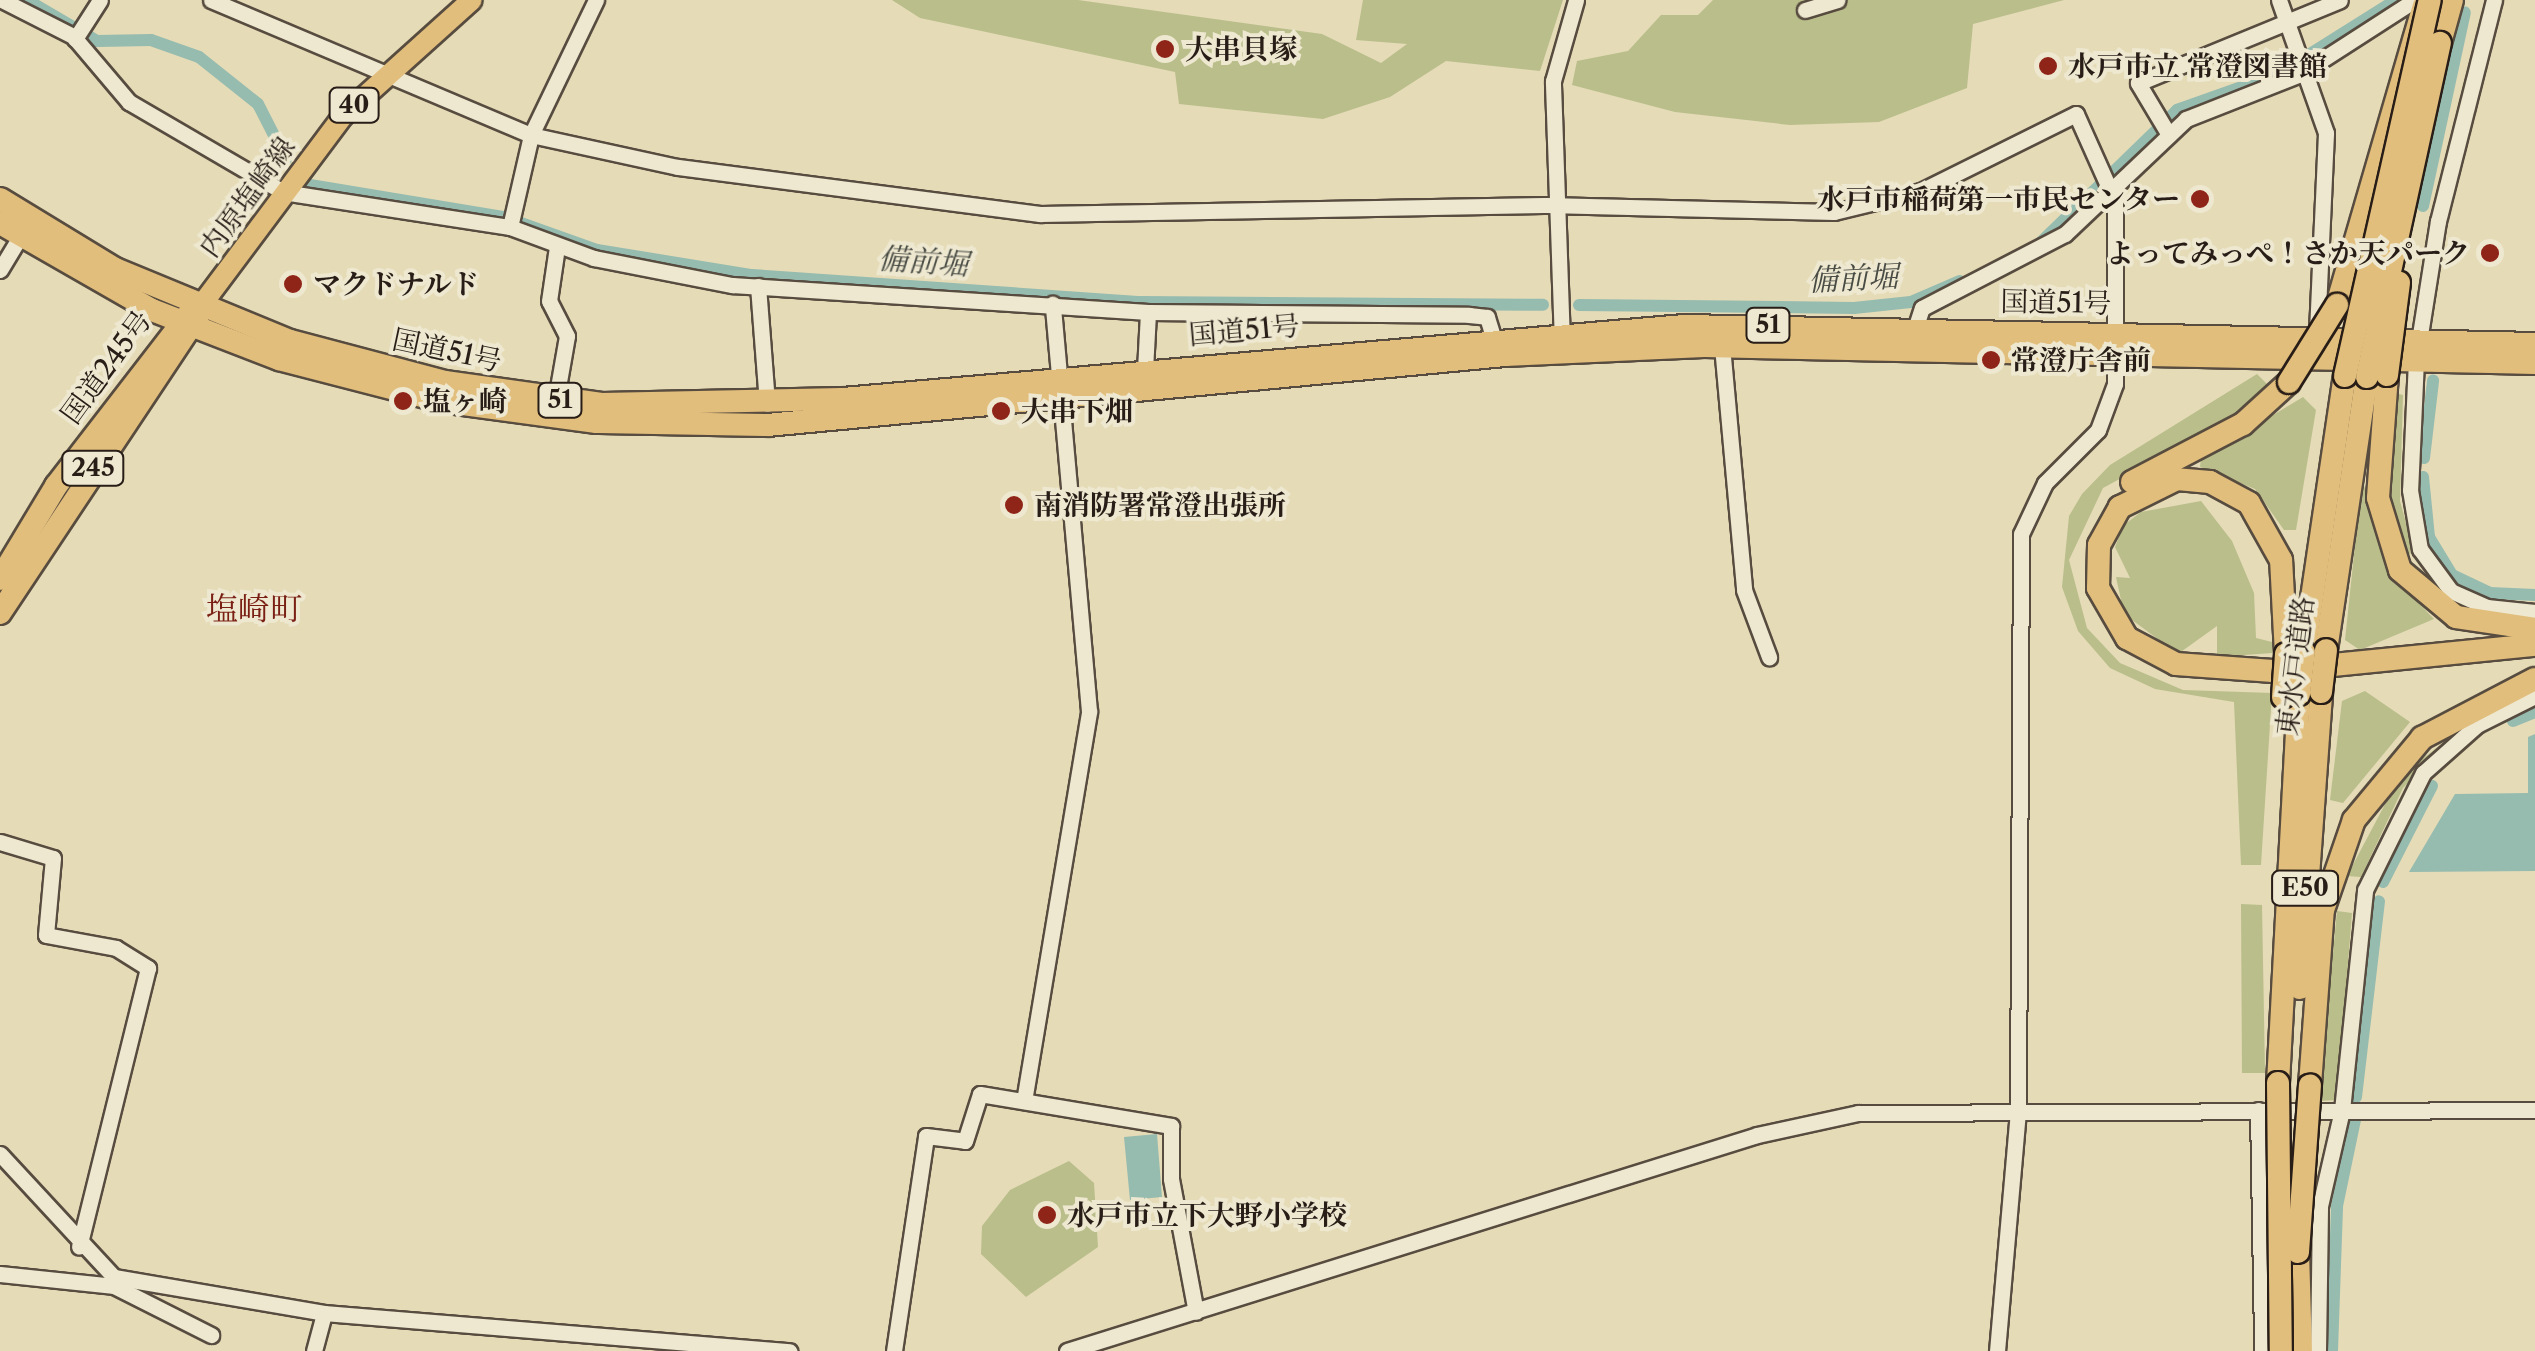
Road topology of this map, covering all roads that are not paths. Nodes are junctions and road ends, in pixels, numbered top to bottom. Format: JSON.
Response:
{"nodes":[{"id":1,"x":2,"y":0,"type":"edge"},
{"id":2,"x":100,"y":0,"type":"edge"},
{"id":3,"x":211,"y":0,"type":"edge"},
{"id":4,"x":472,"y":0,"type":"edge"},
{"id":5,"x":596,"y":0,"type":"edge"},
{"id":6,"x":1576,"y":0,"type":"edge"},
{"id":7,"x":1837,"y":0,"type":"edge"},
{"id":8,"x":2279,"y":0,"type":"edge"},
{"id":9,"x":2340,"y":0,"type":"edge"},
{"id":10,"x":2416,"y":0,"type":"edge"},
{"id":11,"x":2428,"y":0,"type":"edge"},
{"id":12,"x":2452,"y":0,"type":"edge"},
{"id":13,"x":2494,"y":0,"type":"edge"},
{"id":14,"x":1805,"y":10,"type":"dead end"},
{"id":15,"x":2285,"y":24,"type":"junction"},
{"id":16,"x":75,"y":39,"type":"junction"},
{"id":17,"x":2299,"y":71,"type":"junction"},
{"id":18,"x":382,"y":76,"type":"junction"},
{"id":19,"x":2162,"y":127,"type":"junction"},
{"id":20,"x":531,"y":135,"type":"junction"},
{"id":21,"x":2109,"y":181,"type":"junction"},
{"id":22,"x":283,"y":192,"type":"junction"},
{"id":23,"x":0,"y":199,"type":"edge"},
{"id":24,"x":1557,"y":205,"type":"junction"},
{"id":25,"x":511,"y":221,"type":"junction"},
{"id":26,"x":0,"y":223,"type":"edge"},
{"id":27,"x":20,"y":238,"type":"junction"},
{"id":28,"x":557,"y":247,"type":"junction"},
{"id":29,"x":0,"y":270,"type":"edge"},
{"id":30,"x":758,"y":286,"type":"junction"},
{"id":31,"x":1052,"y":304,"type":"junction"},
{"id":32,"x":1148,"y":312,"type":"junction"},
{"id":33,"x":190,"y":319,"type":"junction"},
{"id":34,"x":1562,"y":322,"type":"junction"},
{"id":35,"x":1914,"y":329,"type":"junction"},
{"id":36,"x":2317,"y":336,"type":"junction"},
{"id":37,"x":1493,"y":337,"type":"junction"},
{"id":38,"x":2116,"y":343,"type":"junction"},
{"id":39,"x":2535,"y":344,"type":"edge"},
{"id":40,"x":1722,"y":346,"type":"junction"},
{"id":41,"x":2418,"y":350,"type":"junction"},
{"id":42,"x":2535,"y":363,"type":"edge"},
{"id":43,"x":1145,"y":370,"type":"junction"},
{"id":44,"x":2366,"y":376,"type":"junction"},
{"id":45,"x":1059,"y":388,"type":"junction"},
{"id":46,"x":556,"y":399,"type":"junction"},
{"id":47,"x":767,"y":404,"type":"junction"},
{"id":48,"x":0,"y":579,"type":"edge"},
{"id":49,"x":2535,"y":612,"type":"edge"},
{"id":50,"x":0,"y":613,"type":"edge"},
{"id":51,"x":2535,"y":629,"type":"edge"},
{"id":52,"x":2535,"y":645,"type":"edge"},
{"id":53,"x":2306,"y":652,"type":"junction"},
{"id":54,"x":1770,"y":657,"type":"dead end"},
{"id":55,"x":2535,"y":657,"type":"edge"},
{"id":56,"x":2535,"y":679,"type":"edge"},
{"id":57,"x":2301,"y":694,"type":"junction"},
{"id":58,"x":2535,"y":696,"type":"edge"},
{"id":59,"x":0,"y":842,"type":"edge"},
{"id":60,"x":2295,"y":1084,"type":"junction"},
{"id":61,"x":1024,"y":1100,"type":"junction"},
{"id":62,"x":2258,"y":1110,"type":"junction"},
{"id":63,"x":2342,"y":1110,"type":"junction"},
{"id":64,"x":2535,"y":1110,"type":"edge"},
{"id":65,"x":2018,"y":1111,"type":"junction"},
{"id":66,"x":0,"y":1154,"type":"edge"},
{"id":67,"x":79,"y":1247,"type":"junction"},
{"id":68,"x":0,"y":1274,"type":"edge"},
{"id":69,"x":114,"y":1281,"type":"junction"},
{"id":70,"x":1196,"y":1312,"type":"junction"},
{"id":71,"x":324,"y":1314,"type":"junction"},
{"id":72,"x":211,"y":1336,"type":"dead end"},
{"id":73,"x":314,"y":1351,"type":"edge"},
{"id":74,"x":789,"y":1351,"type":"edge"},
{"id":75,"x":894,"y":1351,"type":"edge"},
{"id":76,"x":1067,"y":1351,"type":"edge"},
{"id":77,"x":1997,"y":1351,"type":"edge"},
{"id":78,"x":2262,"y":1351,"type":"edge"},
{"id":79,"x":2281,"y":1351,"type":"edge"},
{"id":80,"x":2301,"y":1351,"type":"edge"},
{"id":81,"x":2318,"y":1351,"type":"edge"}],
"edges":[{"from":1,"to":16,"type":"street"},
{"from":2,"to":16,"type":"street"},
{"from":3,"to":18,"type":"street"},
{"from":4,"to":18,"type":"main road","name":"内原塩崎線","number":"40"},
{"from":5,"to":20,"type":"street"},
{"from":6,"to":24,"type":"street"},
{"from":7,"to":14,"type":"street"},
{"from":8,"to":15,"type":"street"},
{"from":9,"to":15,"type":"street"},
{"from":10,"to":17,"type":"street"},
{"from":11,"to":44,"type":"highway","name":"東水戸道路","number":"E50","bridge":true},
{"from":11,"to":55,"type":"highway","bridge":true},
{"from":12,"to":44,"type":"highway","bridge":true},
{"from":13,"to":41,"type":"street"},
{"from":15,"to":17,"type":"street"},
{"from":15,"to":19,"type":"street"},
{"from":16,"to":22,"type":"street"},
{"from":17,"to":19,"type":"street"},
{"from":17,"to":36,"type":"street"},
{"from":18,"to":20,"type":"street"},
{"from":18,"to":22,"type":"main road","name":"内原塩崎線","number":"40"},
{"from":19,"to":21,"type":"street"},
{"from":20,"to":24,"type":"street"},
{"from":20,"to":25,"type":"street"},
{"from":21,"to":24,"type":"street"},
{"from":21,"to":35,"type":"street"},
{"from":21,"to":38,"type":"street"},
{"from":22,"to":25,"type":"street"},
{"from":22,"to":33,"type":"main road","name":"内原塩崎線","number":"40"},
{"from":23,"to":33,"type":"highway","name":"国道51号","number":"51"},
{"from":24,"to":34,"type":"street"},
{"from":25,"to":28,"type":"street"},
{"from":26,"to":27,"type":"highway","name":"国道51号","number":"51"},
{"from":27,"to":29,"type":"street"},
{"from":27,"to":33,"type":"highway","name":"国道51号","number":"51"},
{"from":28,"to":30,"type":"street"},
{"from":28,"to":46,"type":"street"},
{"from":30,"to":31,"type":"street"},
{"from":30,"to":47,"type":"street"},
{"from":31,"to":32,"type":"street"},
{"from":31,"to":45,"type":"street"},
{"from":32,"to":37,"type":"street"},
{"from":32,"to":43,"type":"street"},
{"from":33,"to":45,"type":"highway","name":"国道51号","number":"51"},
{"from":33,"to":46,"type":"highway","name":"国道51号","number":"51"},
{"from":33,"to":48,"type":"highway","name":"国道245号","number":"245"},
{"from":33,"to":50,"type":"highway","name":"国道245号","number":"245"},
{"from":34,"to":35,"type":"highway","name":"国道51号","number":"51"},
{"from":34,"to":37,"type":"highway","name":"国道51号","number":"51"},
{"from":34,"to":40,"type":"highway","name":"国道51号","number":"51"},
{"from":34,"to":45,"type":"highway","name":"国道51号","number":"51"},
{"from":35,"to":38,"type":"highway","name":"国道51号","number":"51"},
{"from":36,"to":38,"type":"highway","name":"国道51号","number":"51"},
{"from":36,"to":41,"type":"highway","name":"国道51号","number":"51"},
{"from":37,"to":43,"type":"highway","name":"国道51号","number":"51"},
{"from":38,"to":40,"type":"highway","name":"国道51号","number":"51"},
{"from":38,"to":41,"type":"highway","name":"国道51号","number":"51"},
{"from":38,"to":65,"type":"street"},
{"from":39,"to":41,"type":"highway","name":"国道51号","number":"51"},
{"from":40,"to":54,"type":"street"},
{"from":41,"to":42,"type":"highway","name":"国道51号","number":"51"},
{"from":41,"to":49,"type":"street"},
{"from":43,"to":45,"type":"highway","name":"国道51号","number":"51"},
{"from":44,"to":51,"type":"highway"},
{"from":44,"to":53,"type":"highway","name":"東水戸道路","number":"E50"},
{"from":45,"to":47,"type":"highway","name":"国道51号","number":"51"},
{"from":45,"to":61,"type":"street"},
{"from":46,"to":47,"type":"highway","name":"国道51号","number":"51"},
{"from":52,"to":53,"type":"highway"},
{"from":53,"to":57,"type":"highway","name":"東水戸道路","number":"E50","bridge":true},
{"from":53,"to":57,"type":"highway","bridge":true},
{"from":56,"to":60,"type":"highway"},
{"from":57,"to":60,"type":"highway","name":"東水戸道路","number":"E50"},
{"from":57,"to":60,"type":"highway","name":"東水戸道路","number":"E50"},
{"from":58,"to":63,"type":"street"},
{"from":59,"to":67,"type":"street"},
{"from":60,"to":79,"type":"highway","name":"東水戸道路","number":"E50","bridge":true},
{"from":60,"to":80,"type":"highway","bridge":true},
{"from":61,"to":70,"type":"street"},
{"from":61,"to":75,"type":"street"},
{"from":62,"to":63,"type":"street"},
{"from":62,"to":65,"type":"street"},
{"from":62,"to":78,"type":"street"},
{"from":63,"to":64,"type":"street"},
{"from":63,"to":81,"type":"street"},
{"from":65,"to":70,"type":"street"},
{"from":65,"to":77,"type":"street"},
{"from":66,"to":67,"type":"street"},
{"from":67,"to":69,"type":"street"},
{"from":68,"to":69,"type":"street"},
{"from":69,"to":71,"type":"street"},
{"from":69,"to":72,"type":"street"},
{"from":70,"to":76,"type":"street"},
{"from":71,"to":73,"type":"street"},
{"from":71,"to":74,"type":"street"}]}
